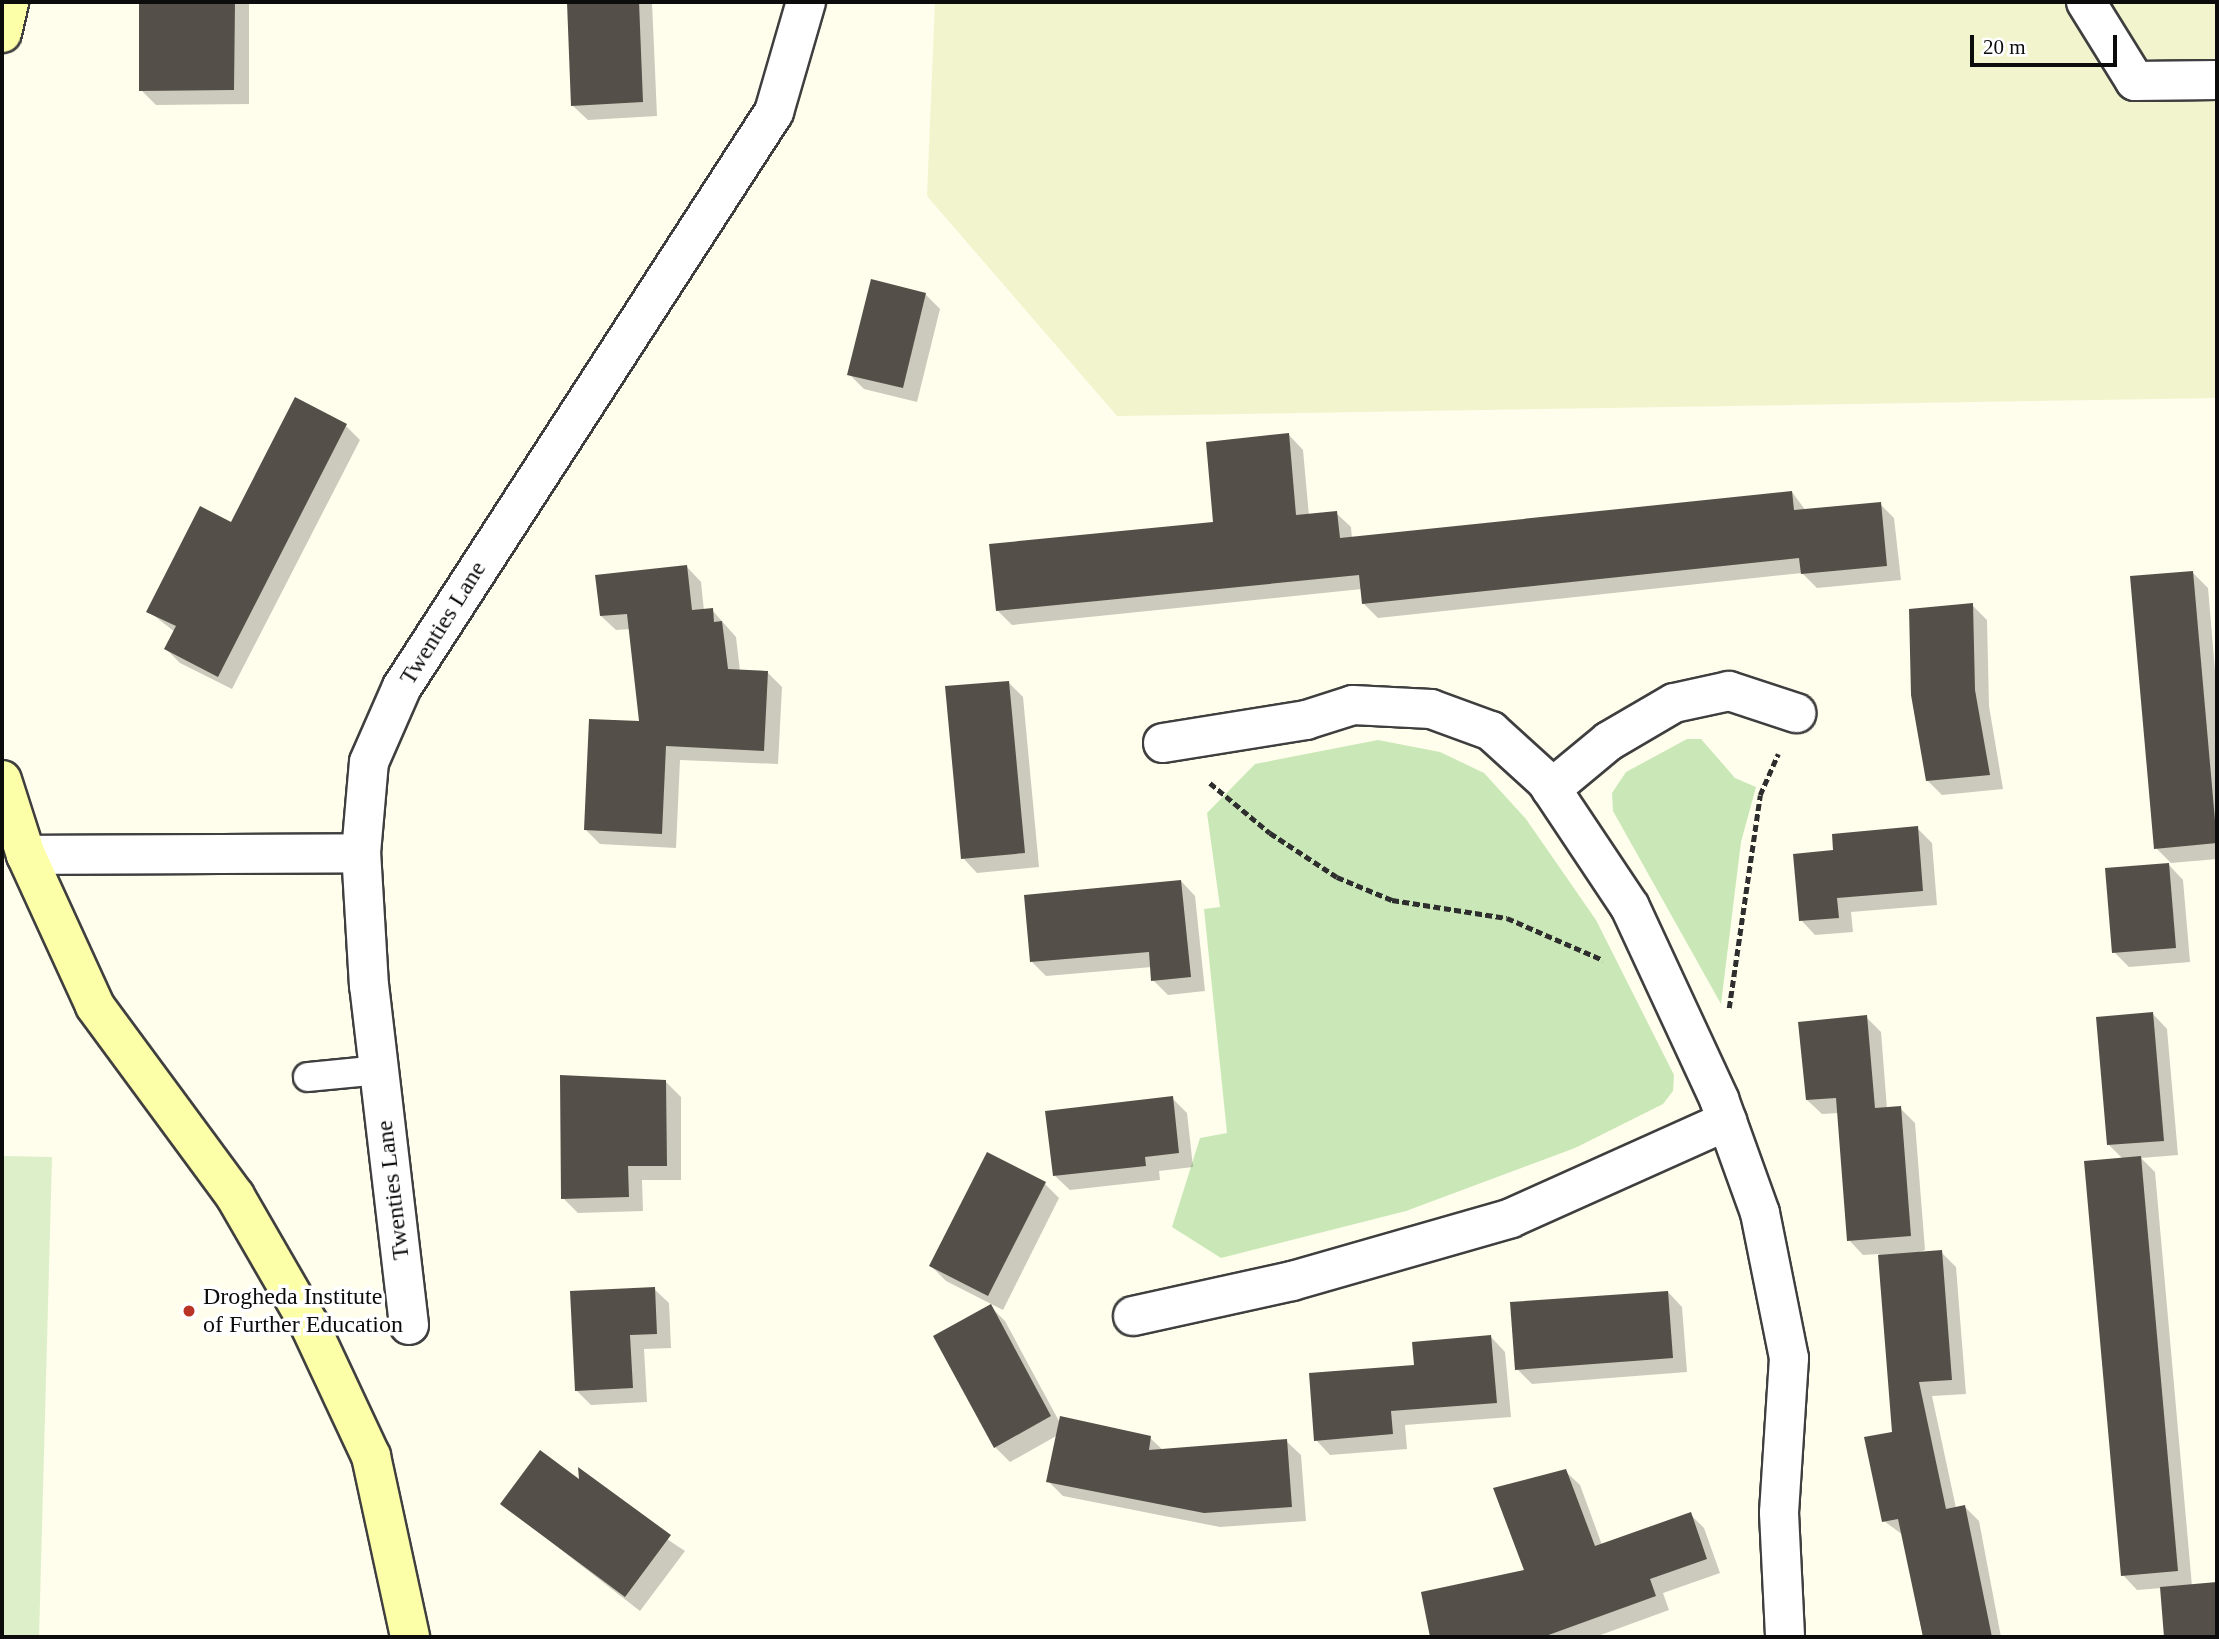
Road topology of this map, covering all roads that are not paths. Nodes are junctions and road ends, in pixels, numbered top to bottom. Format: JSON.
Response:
{"nodes":[{"id":1,"x":9,"y":2,"type":"edge"},
{"id":2,"x":806,"y":2,"type":"edge"},
{"id":3,"x":2086,"y":2,"type":"edge"},
{"id":4,"x":2,"y":33,"type":"edge"},
{"id":5,"x":2217,"y":80,"type":"edge"},
{"id":6,"x":1796,"y":713,"type":"road end"},
{"id":7,"x":1163,"y":743,"type":"road end"},
{"id":8,"x":2,"y":780,"type":"edge"},
{"id":9,"x":1551,"y":789,"type":"junction"},
{"id":10,"x":361,"y":853,"type":"junction"},
{"id":11,"x":26,"y":855,"type":"junction"},
{"id":12,"x":379,"y":1070,"type":"junction"},
{"id":13,"x":308,"y":1077,"type":"dead end"},
{"id":14,"x":1727,"y":1121,"type":"junction"},
{"id":15,"x":1133,"y":1316,"type":"dead end"},
{"id":16,"x":409,"y":1325,"type":"dead end"},
{"id":17,"x":410,"y":1637,"type":"edge"},
{"id":18,"x":1785,"y":1637,"type":"edge"}],
"edges":[{"from":1,"to":4,"type":"street"},
{"from":2,"to":10,"type":"street","name":"Twenties Lane"},
{"from":3,"to":5,"type":"street"},
{"from":6,"to":9,"type":"street"},
{"from":7,"to":9,"type":"street"},
{"from":8,"to":11,"type":"street"},
{"from":9,"to":14,"type":"street"},
{"from":10,"to":11,"type":"street"},
{"from":10,"to":12,"type":"street","name":"Twenties Lane"},
{"from":11,"to":17,"type":"street"},
{"from":12,"to":13,"type":"lane"},
{"from":12,"to":16,"type":"street","name":"Twenties Lane"},
{"from":14,"to":15,"type":"street"},
{"from":14,"to":18,"type":"street"}]}
